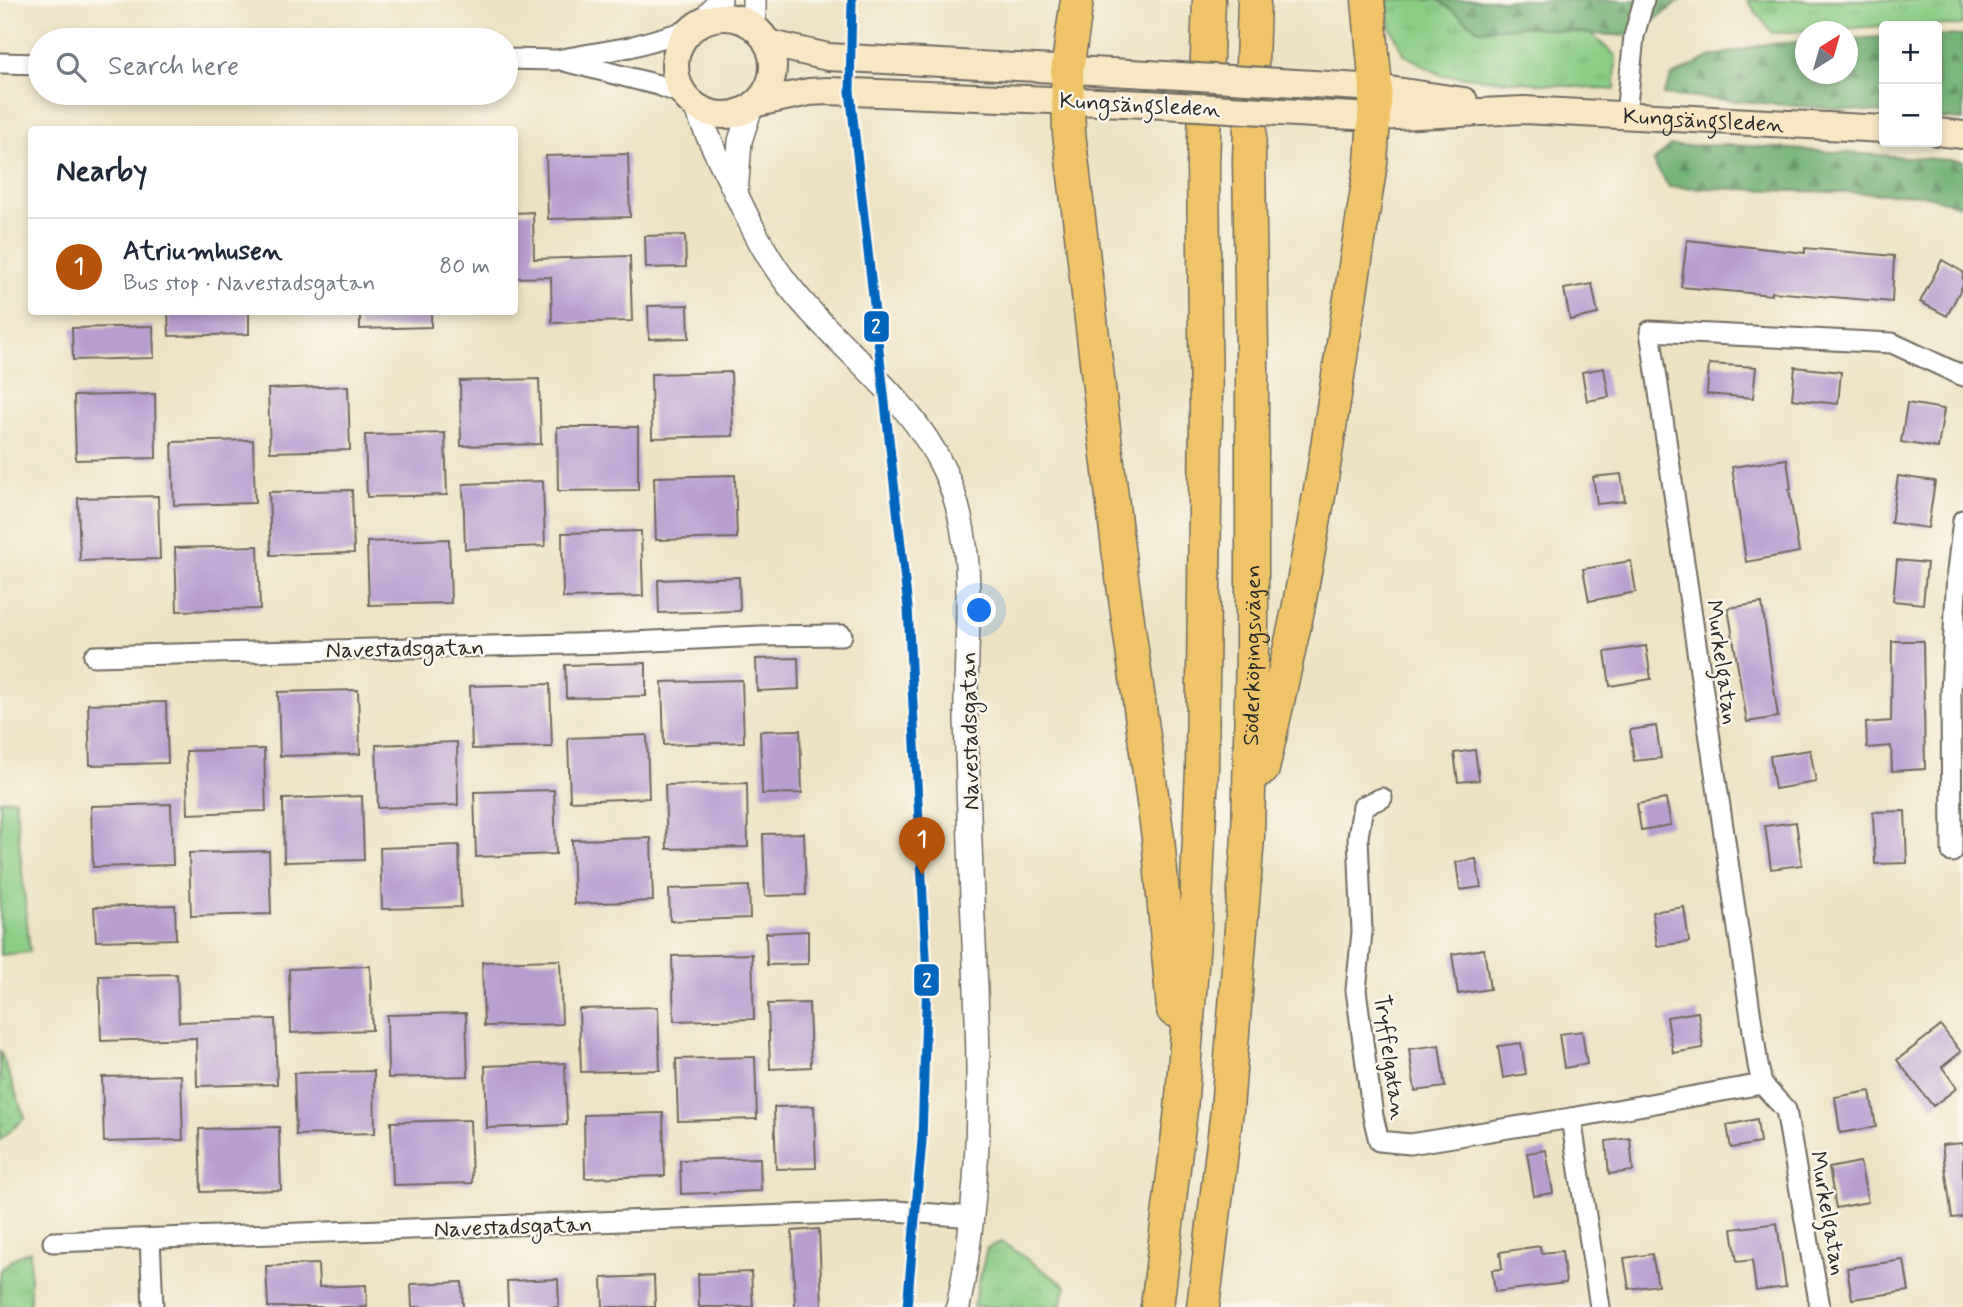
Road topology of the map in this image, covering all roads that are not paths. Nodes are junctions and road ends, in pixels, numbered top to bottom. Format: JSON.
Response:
{"nodes":[{"id":1,"x":720,"y":0,"type":"edge"},
{"id":2,"x":754,"y":0,"type":"edge"},
{"id":3,"x":1077,"y":0,"type":"edge"},
{"id":4,"x":1209,"y":0,"type":"edge"},
{"id":5,"x":1254,"y":0,"type":"edge"},
{"id":6,"x":1368,"y":0,"type":"edge"},
{"id":7,"x":1644,"y":0,"type":"edge"},
{"id":8,"x":697,"y":26,"type":"junction"},
{"id":9,"x":761,"y":35,"type":"junction"},
{"id":10,"x":518,"y":59,"type":"edge"},
{"id":11,"x":556,"y":60,"type":"junction"},
{"id":12,"x":0,"y":63,"type":"edge"},
{"id":13,"x":28,"y":64,"type":"edge"},
{"id":14,"x":1068,"y":86,"type":"junction"},
{"id":15,"x":689,"y":99,"type":"junction"},
{"id":16,"x":1376,"y":103,"type":"junction"},
{"id":17,"x":754,"y":105,"type":"junction"},
{"id":18,"x":1626,"y":115,"type":"junction"},
{"id":19,"x":1879,"y":129,"type":"edge"},
{"id":20,"x":1942,"y":133,"type":"edge"},
{"id":21,"x":1963,"y":135,"type":"edge"},
{"id":22,"x":736,"y":194,"type":"junction"},
{"id":23,"x":1963,"y":376,"type":"edge"},
{"id":24,"x":1963,"y":520,"type":"edge"},
{"id":25,"x":842,"y":635,"type":"dead end"},
{"id":26,"x":94,"y":656,"type":"dead end"},
{"id":27,"x":1382,"y":798,"type":"dead end"},
{"id":28,"x":1248,"y":837,"type":"junction"},
{"id":29,"x":1952,"y":852,"type":"dead end"},
{"id":30,"x":1762,"y":1084,"type":"junction"},
{"id":31,"x":1181,"y":1110,"type":"junction"},
{"id":32,"x":1572,"y":1118,"type":"junction"},
{"id":33,"x":972,"y":1217,"type":"junction"},
{"id":34,"x":150,"y":1239,"type":"junction"},
{"id":35,"x":53,"y":1242,"type":"dead end"},
{"id":36,"x":153,"y":1307,"type":"edge"},
{"id":37,"x":958,"y":1307,"type":"edge"},
{"id":38,"x":1157,"y":1307,"type":"edge"},
{"id":39,"x":1203,"y":1307,"type":"edge"},
{"id":40,"x":1600,"y":1307,"type":"edge"},
{"id":41,"x":1820,"y":1307,"type":"edge"}],
"edges":[{"from":1,"to":8,"type":"street"},
{"from":2,"to":9,"type":"street"},
{"from":3,"to":14,"type":"highway"},
{"from":4,"to":31,"type":"highway","name":"Söderköpingsvägen"},
{"from":5,"to":28,"type":"highway","name":"Söderköpingsvägen"},
{"from":6,"to":16,"type":"highway"},
{"from":7,"to":18,"type":"street"},
{"from":8,"to":9,"type":"main road"},
{"from":8,"to":11,"type":"street"},
{"from":8,"to":15,"type":"main road"},
{"from":9,"to":14,"type":"main road","name":"Kungsängsleden"},
{"from":9,"to":17,"type":"main road"},
{"from":10,"to":11,"type":"street"},
{"from":11,"to":15,"type":"street"},
{"from":12,"to":13,"type":"street"},
{"from":14,"to":16,"type":"main road","name":"Kungsängsleden","bridge":true},
{"from":14,"to":16,"type":"main road","name":"Kungsängsleden","bridge":true},
{"from":14,"to":17,"type":"main road","name":"Kungsängsleden"},
{"from":14,"to":31,"type":"highway"},
{"from":15,"to":17,"type":"main road"},
{"from":15,"to":22,"type":"street","name":"Navestadsgatan"},
{"from":16,"to":18,"type":"main road","name":"Kungsängsleden"},
{"from":16,"to":28,"type":"highway"},
{"from":17,"to":22,"type":"street"},
{"from":18,"to":19,"type":"main road","name":"Kungsängsleden"},
{"from":20,"to":21,"type":"main road"},
{"from":22,"to":33,"type":"street","name":"Navestadsgatan"},
{"from":23,"to":30,"type":"street","name":"Murkelgatan"},
{"from":24,"to":29,"type":"street"},
{"from":25,"to":26,"type":"street","name":"Navestadsgatan"},
{"from":27,"to":32,"type":"street","name":"Tryffelgatan"},
{"from":28,"to":39,"type":"highway","name":"Söderköpingsvägen"},
{"from":30,"to":32,"type":"street","name":"Tryffelgatan"},
{"from":30,"to":41,"type":"street","name":"Murkelgatan"},
{"from":31,"to":38,"type":"highway","name":"Söderköpingsvägen"},
{"from":32,"to":40,"type":"street"},
{"from":33,"to":34,"type":"street","name":"Navestadsgatan"},
{"from":33,"to":37,"type":"street","name":"Navestadsgatan"},
{"from":34,"to":35,"type":"street","name":"Navestadsgatan"},
{"from":34,"to":36,"type":"street"}]}
